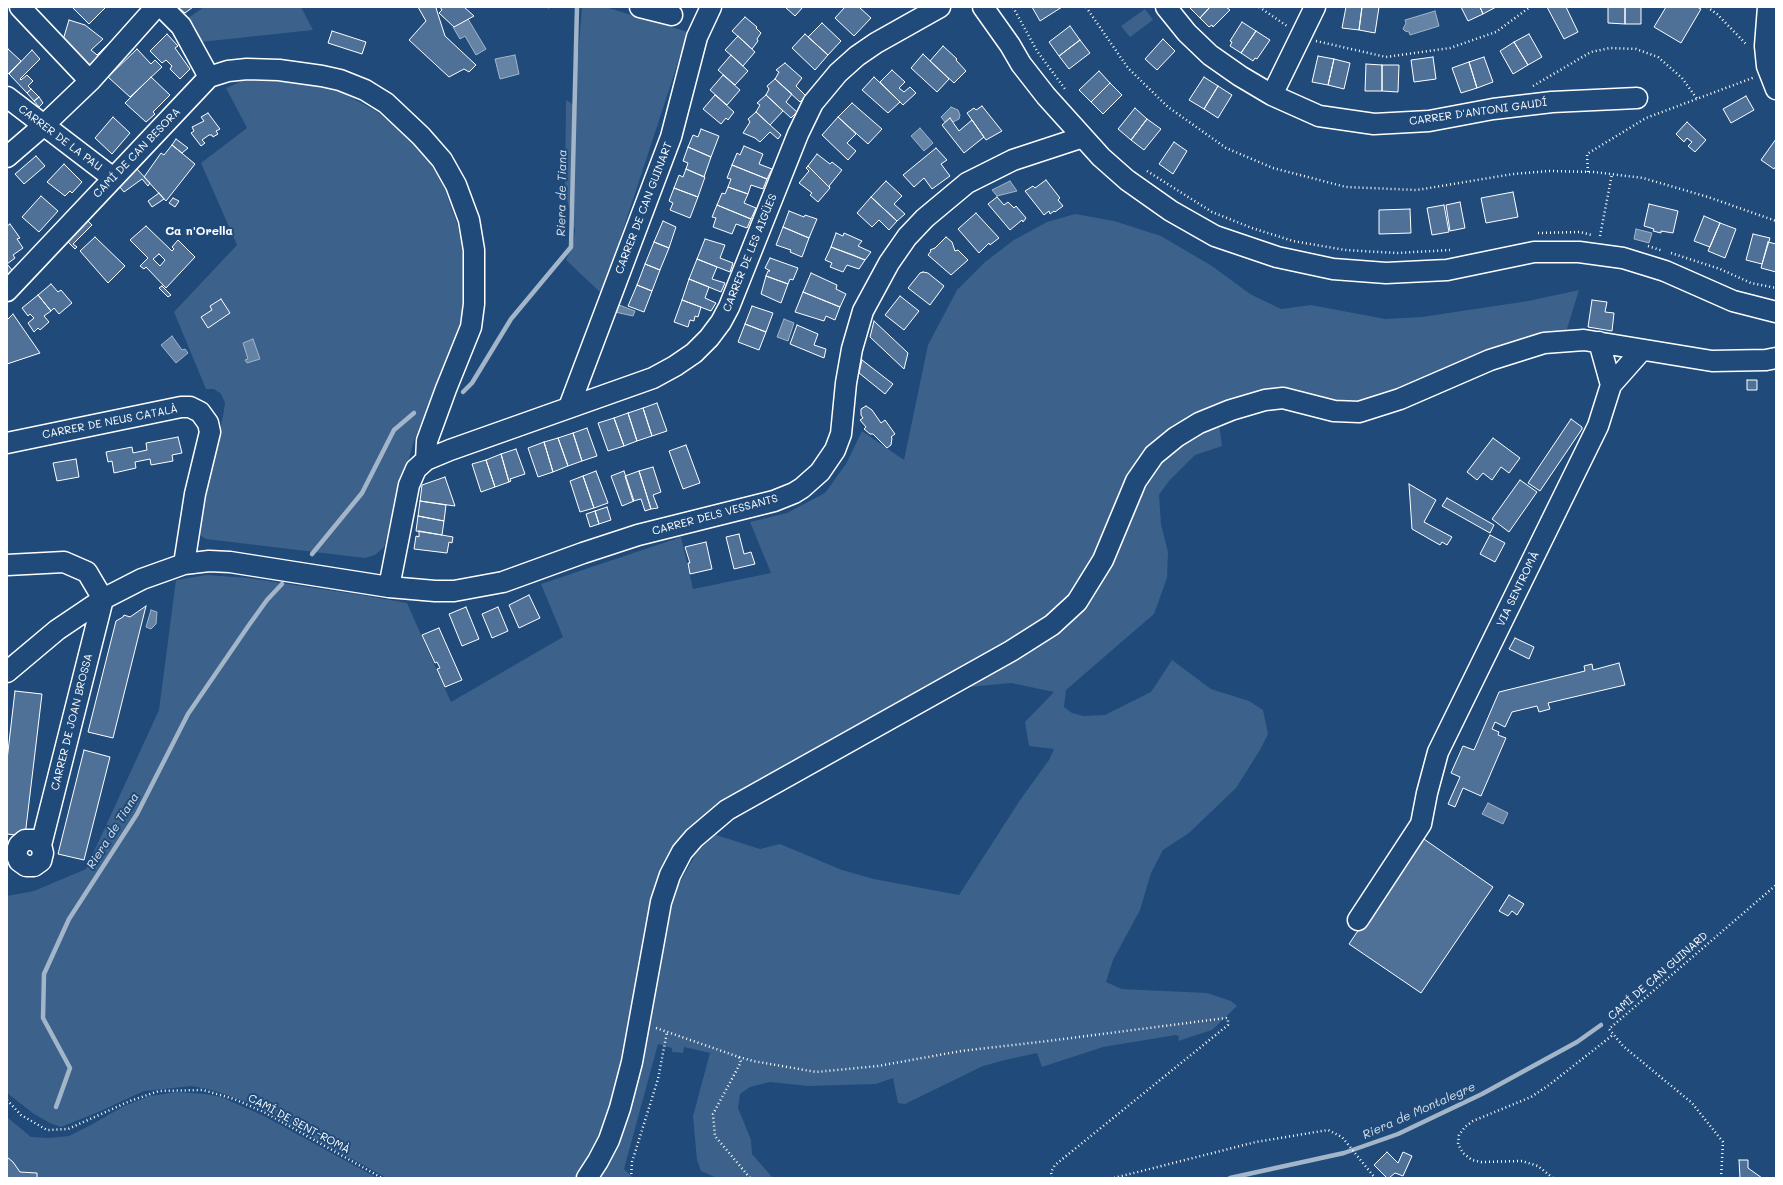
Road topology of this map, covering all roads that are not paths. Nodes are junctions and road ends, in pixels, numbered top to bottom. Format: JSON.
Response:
{"nodes":[{"id":1,"x":20,"y":7,"type":"edge"},
{"id":2,"x":156,"y":7,"type":"edge"},
{"id":3,"x":162,"y":7,"type":"edge"},
{"id":4,"x":640,"y":7,"type":"edge"},
{"id":5,"x":711,"y":7,"type":"edge"},
{"id":6,"x":940,"y":7,"type":"edge"},
{"id":7,"x":983,"y":7,"type":"edge"},
{"id":8,"x":1166,"y":7,"type":"edge"},
{"id":9,"x":1315,"y":7,"type":"edge"},
{"id":10,"x":1768,"y":7,"type":"edge"},
{"id":11,"x":672,"y":15,"type":"dead end"},
{"id":12,"x":209,"y":77,"type":"junction"},
{"id":13,"x":90,"y":81,"type":"junction"},
{"id":14,"x":1776,"y":89,"type":"edge"},
{"id":15,"x":1272,"y":96,"type":"junction"},
{"id":16,"x":7,"y":97,"type":"edge"},
{"id":17,"x":1637,"y":98,"type":"dead end"},
{"id":18,"x":43,"y":126,"type":"junction"},
{"id":19,"x":1083,"y":137,"type":"junction"},
{"id":20,"x":7,"y":157,"type":"edge"},
{"id":21,"x":113,"y":178,"type":"junction"},
{"id":22,"x":7,"y":291,"type":"edge"},
{"id":23,"x":1776,"y":312,"type":"edge"},
{"id":24,"x":1599,"y":342,"type":"junction"},
{"id":25,"x":1642,"y":350,"type":"junction"},
{"id":26,"x":1776,"y":358,"type":"edge"},
{"id":27,"x":1610,"y":385,"type":"junction"},
{"id":28,"x":569,"y":407,"type":"junction"},
{"id":29,"x":7,"y":442,"type":"edge"},
{"id":30,"x":426,"y":460,"type":"junction"},
{"id":31,"x":184,"y":564,"type":"junction"},
{"id":32,"x":7,"y":566,"type":"edge"},
{"id":33,"x":389,"y":587,"type":"junction"},
{"id":34,"x":103,"y":598,"type":"junction"},
{"id":35,"x":7,"y":672,"type":"edge"},
{"id":36,"x":41,"y":845,"type":"dead end"},
{"id":37,"x":1358,"y":920,"type":"dead end"},
{"id":38,"x":587,"y":1178,"type":"edge"}],
"edges":[{"from":1,"to":13,"type":"street"},
{"from":2,"to":13,"type":"street"},
{"from":3,"to":12,"type":"street"},
{"from":4,"to":11,"type":"street"},
{"from":5,"to":28,"type":"street","name":"CARRER DE CAN GUINART"},
{"from":6,"to":28,"type":"street","name":"CARRER DE LES AIGÜES"},
{"from":7,"to":19,"type":"street"},
{"from":8,"to":15,"type":"street","name":"CARRER D'ANTONI GAUDÍ"},
{"from":9,"to":15,"type":"street"},
{"from":10,"to":14,"type":"street"},
{"from":12,"to":21,"type":"street","name":"CAMÍ DE CAN BESORA"},
{"from":12,"to":30,"type":"street"},
{"from":13,"to":18,"type":"street"},
{"from":15,"to":17,"type":"street","name":"CARRER D'ANTONI GAUDÍ"},
{"from":16,"to":18,"type":"street","name":"CARRER DE LA PAU"},
{"from":18,"to":20,"type":"street"},
{"from":18,"to":21,"type":"street","name":"CARRER DE LA PAU"},
{"from":19,"to":23,"type":"street"},
{"from":19,"to":33,"type":"street","name":"CARRER DELS VESSANTS"},
{"from":21,"to":22,"type":"street","name":"CAMÍ DE CAN BESORA"},
{"from":24,"to":25,"type":"street"},
{"from":24,"to":27,"type":"street"},
{"from":24,"to":38,"type":"street"},
{"from":25,"to":26,"type":"street"},
{"from":25,"to":27,"type":"street","name":"VIA SENTROMÀ"},
{"from":27,"to":37,"type":"street","name":"VIA SENTROMÀ"},
{"from":28,"to":30,"type":"street","name":"CARRER DE LES AIGÜES"},
{"from":29,"to":31,"type":"street","name":"CARRER DE NEUS CATALÀ"},
{"from":30,"to":33,"type":"street","name":"CARRER DE LES AIGÜES"},
{"from":31,"to":33,"type":"street","name":"CARRER DELS VESSANTS"},
{"from":31,"to":34,"type":"street","name":"CARRER DELS VESSANTS"},
{"from":32,"to":34,"type":"street"},
{"from":34,"to":35,"type":"street","name":"CARRER DELS VESSANTS"},
{"from":34,"to":36,"type":"street","name":"CARRER DE JOAN BROSSA"}]}
